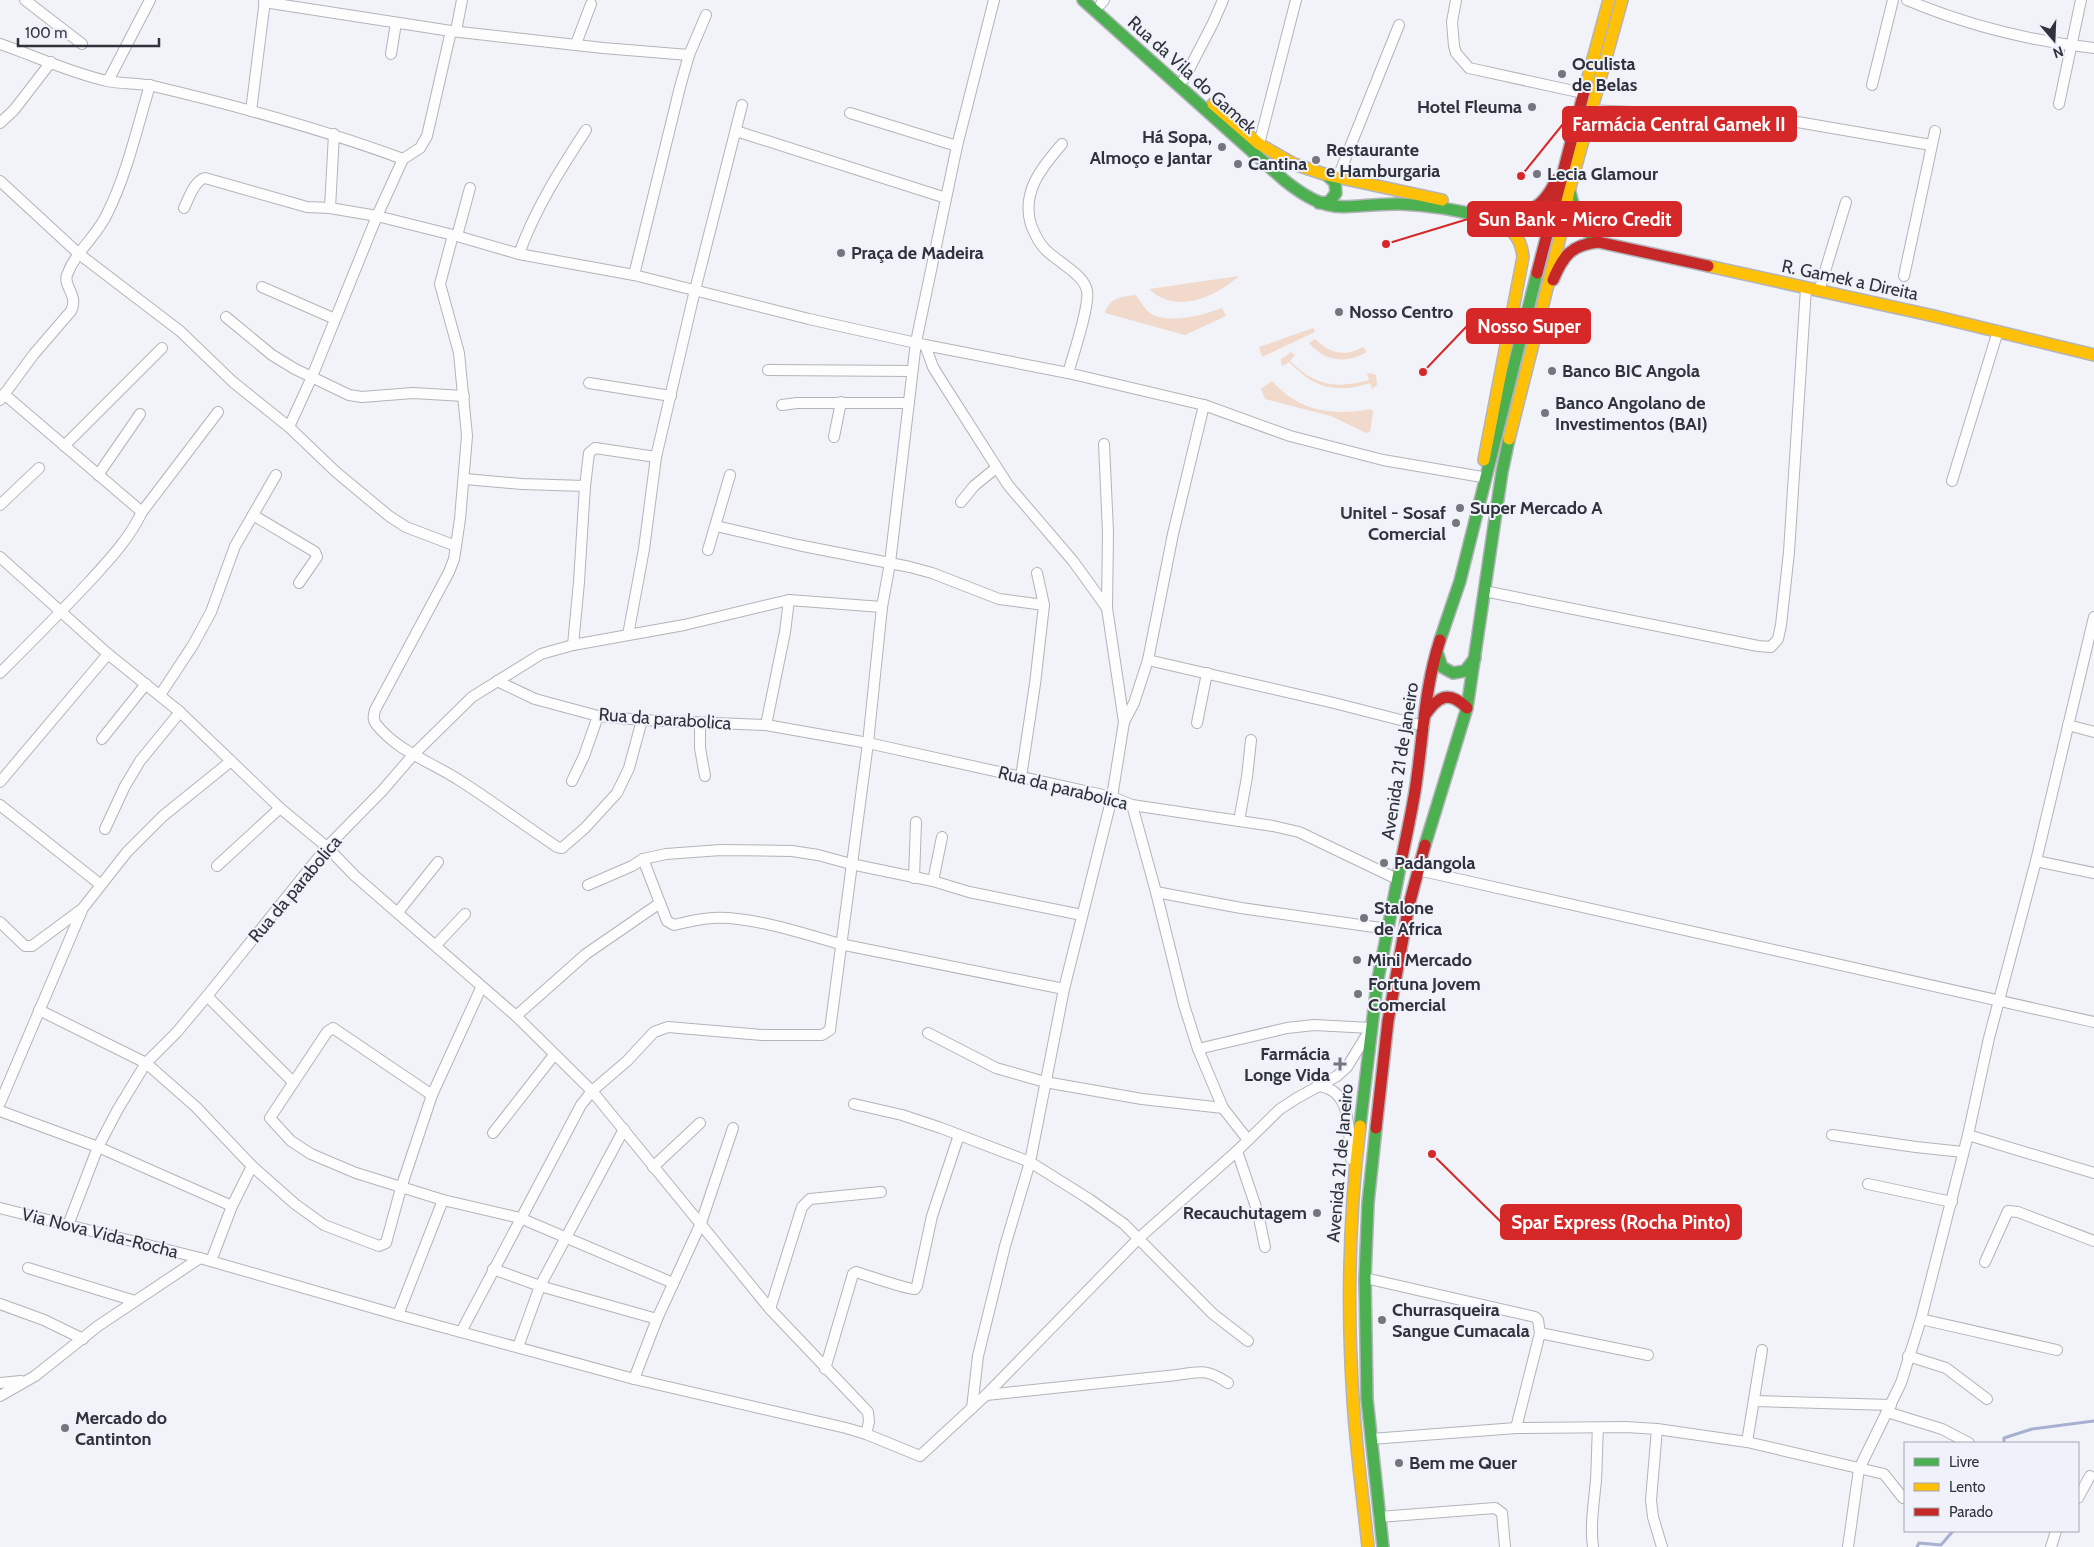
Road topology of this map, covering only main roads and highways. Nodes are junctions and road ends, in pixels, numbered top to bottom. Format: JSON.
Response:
{"nodes":[{"id":1,"x":1083,"y":0,"type":"edge"},
{"id":2,"x":1609,"y":0,"type":"edge"},
{"id":3,"x":1622,"y":0,"type":"edge"},
{"id":4,"x":1100,"y":1,"type":"edge"},
{"id":5,"x":1571,"y":139,"type":"junction"},
{"id":6,"x":1332,"y":176,"type":"junction"},
{"id":7,"x":1569,"y":191,"type":"junction"},
{"id":8,"x":1319,"y":203,"type":"junction"},
{"id":9,"x":1598,"y":242,"type":"junction"},
{"id":10,"x":1538,"y":315,"type":"junction"},
{"id":11,"x":2094,"y":355,"type":"edge"},
{"id":12,"x":1476,"y":517,"type":"junction"},
{"id":13,"x":1437,"y":650,"type":"junction"},
{"id":14,"x":1476,"y":657,"type":"junction"},
{"id":15,"x":1467,"y":708,"type":"junction"},
{"id":16,"x":1424,"y":721,"type":"junction"},
{"id":17,"x":1368,"y":1547,"type":"edge"},
{"id":18,"x":1383,"y":1547,"type":"edge"}],
"edges":[{"from":1,"to":8,"type":"main road","name":"Rua da Vila do Gamek"},
{"from":2,"to":5,"type":"main road","name":"Avenida 21 de Janeiro"},
{"from":3,"to":7,"type":"main road","name":"Avenida 21 de Janeiro"},
{"from":4,"to":6,"type":"main road","name":"Rua da Vila do Gamek"},
{"from":5,"to":6,"type":"main road","name":"Rua da Vila do Gamek"},
{"from":5,"to":12,"type":"main road","name":"Avenida 21 de Janeiro"},
{"from":6,"to":8,"type":"main road"},
{"from":7,"to":9,"type":"main road"},
{"from":7,"to":10,"type":"main road","name":"Avenida 21 de Janeiro"},
{"from":8,"to":12,"type":"main road","name":"Rua da Vila do Gamek"},
{"from":9,"to":10,"type":"main road"},
{"from":9,"to":11,"type":"main road","name":"R. Gamek a Direita"},
{"from":10,"to":14,"type":"main road","name":"Avenida 21 de Janeiro"},
{"from":12,"to":13,"type":"main road","name":"Avenida 21 de Janeiro"},
{"from":13,"to":14,"type":"main road"},
{"from":13,"to":16,"type":"main road","name":"Avenida 21 de Janeiro"},
{"from":14,"to":15,"type":"main road","name":"Avenida 21 de Janeiro"},
{"from":15,"to":16,"type":"main road"},
{"from":15,"to":18,"type":"main road","name":"Avenida 21 de Janeiro"},
{"from":16,"to":17,"type":"main road","name":"Avenida 21 de Janeiro"}]}
